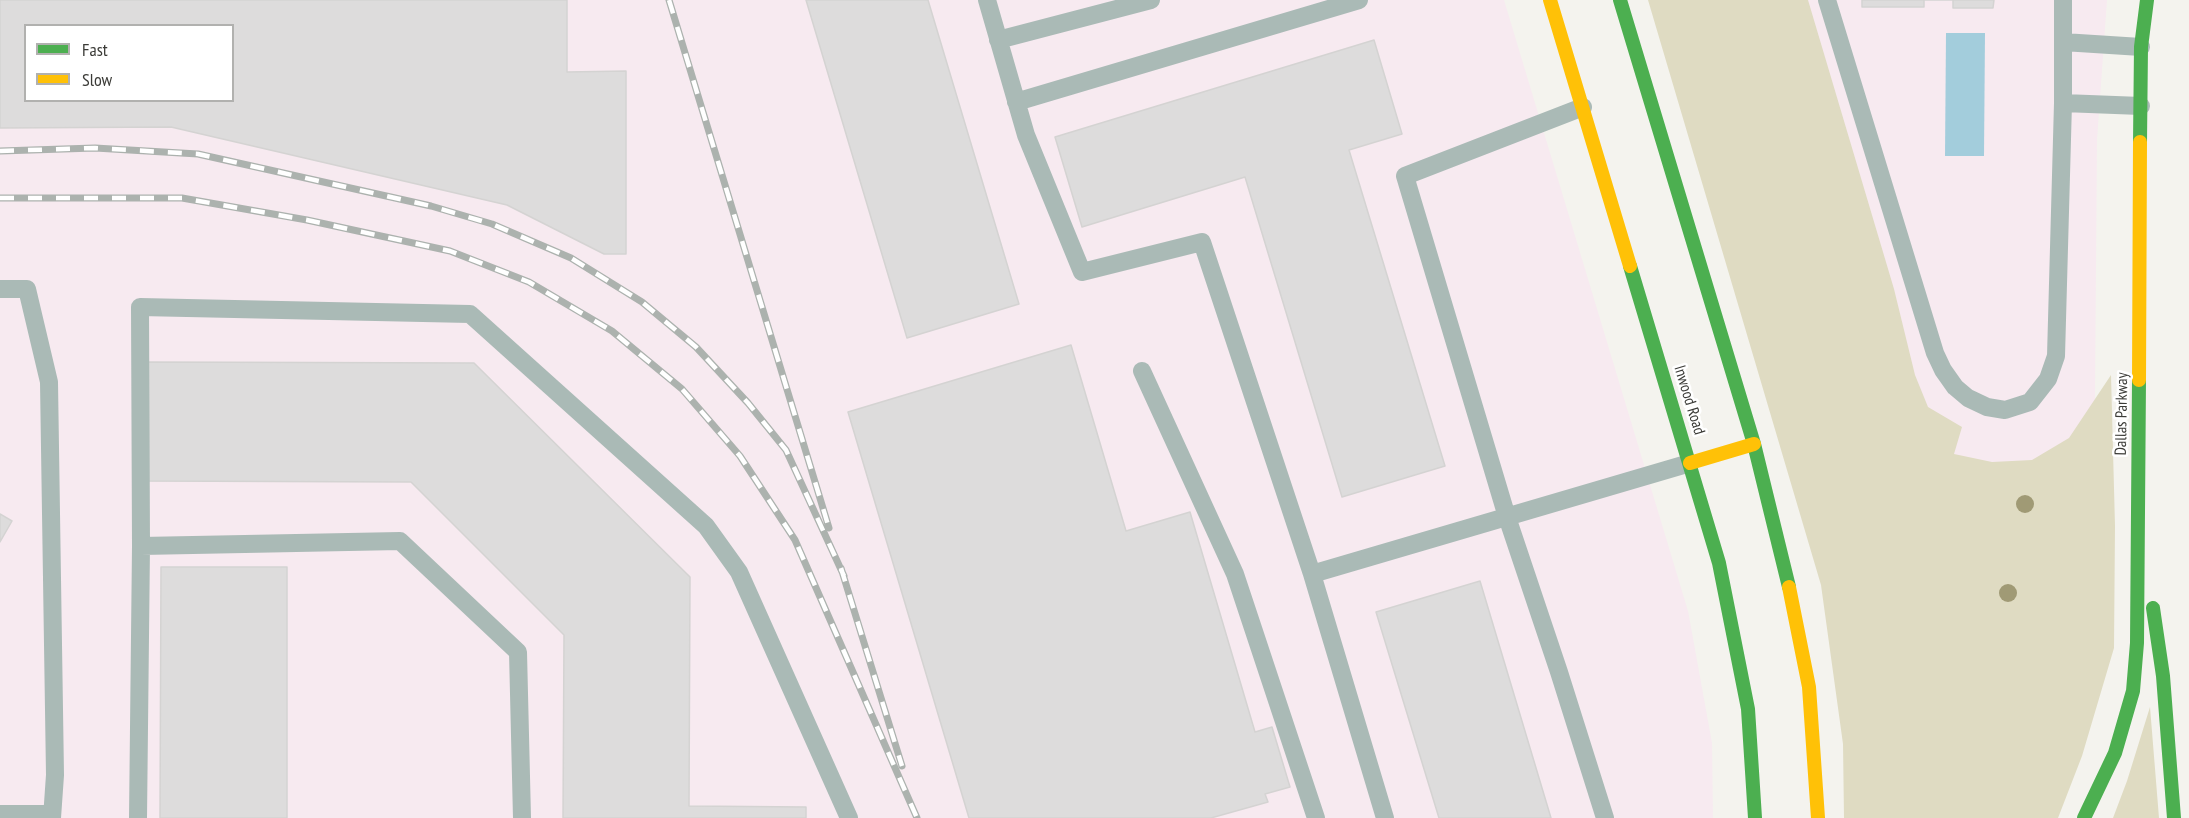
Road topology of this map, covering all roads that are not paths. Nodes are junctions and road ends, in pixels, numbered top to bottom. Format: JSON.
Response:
{"nodes":[{"id":1,"x":987,"y":0,"type":"edge"},
{"id":2,"x":1151,"y":0,"type":"edge"},
{"id":3,"x":1359,"y":0,"type":"edge"},
{"id":4,"x":1550,"y":0,"type":"edge"},
{"id":5,"x":1620,"y":0,"type":"edge"},
{"id":6,"x":1827,"y":0,"type":"edge"},
{"id":7,"x":2063,"y":0,"type":"edge"},
{"id":8,"x":2147,"y":0,"type":"edge"},
{"id":9,"x":998,"y":40,"type":"junction"},
{"id":10,"x":2063,"y":42,"type":"junction"},
{"id":11,"x":2141,"y":47,"type":"junction"},
{"id":12,"x":1016,"y":102,"type":"junction"},
{"id":13,"x":2063,"y":103,"type":"junction"},
{"id":14,"x":2141,"y":106,"type":"junction"},
{"id":15,"x":1583,"y":107,"type":"junction"},
{"id":16,"x":0,"y":289,"type":"edge"},
{"id":17,"x":1142,"y":371,"type":"dead end"},
{"id":18,"x":1754,"y":444,"type":"junction"},
{"id":19,"x":1690,"y":463,"type":"junction"},
{"id":20,"x":1507,"y":517,"type":"junction"},
{"id":21,"x":2137,"y":545,"type":"junction"},
{"id":22,"x":141,"y":546,"type":"junction"},
{"id":23,"x":1312,"y":574,"type":"junction"},
{"id":24,"x":0,"y":814,"type":"edge"},
{"id":25,"x":52,"y":816,"type":"edge"},
{"id":26,"x":138,"y":818,"type":"edge"},
{"id":27,"x":522,"y":818,"type":"edge"},
{"id":28,"x":849,"y":818,"type":"edge"},
{"id":29,"x":1316,"y":818,"type":"edge"},
{"id":30,"x":1385,"y":818,"type":"edge"},
{"id":31,"x":1605,"y":818,"type":"edge"},
{"id":32,"x":1755,"y":818,"type":"edge"},
{"id":33,"x":1818,"y":818,"type":"edge"},
{"id":34,"x":2084,"y":818,"type":"edge"},
{"id":35,"x":2174,"y":818,"type":"edge"}],
"edges":[{"from":1,"to":9,"type":"lane"},
{"from":2,"to":9,"type":"lane"},
{"from":3,"to":12,"type":"lane"},
{"from":4,"to":15,"type":"main road","name":"Inwood Road"},
{"from":5,"to":18,"type":"main road"},
{"from":6,"to":13,"type":"lane"},
{"from":7,"to":10,"type":"lane"},
{"from":8,"to":11,"type":"main road","name":"Dallas Parkway"},
{"from":9,"to":12,"type":"lane"},
{"from":10,"to":11,"type":"lane"},
{"from":10,"to":13,"type":"lane"},
{"from":11,"to":14,"type":"main road","name":"Dallas Parkway"},
{"from":12,"to":23,"type":"lane"},
{"from":13,"to":14,"type":"lane"},
{"from":14,"to":21,"type":"main road","name":"Dallas Parkway"},
{"from":15,"to":19,"type":"main road","name":"Inwood Road"},
{"from":15,"to":20,"type":"lane"},
{"from":16,"to":25,"type":"lane"},
{"from":17,"to":29,"type":"lane"},
{"from":18,"to":19,"type":"main road"},
{"from":18,"to":33,"type":"main road"},
{"from":19,"to":20,"type":"lane"},
{"from":19,"to":32,"type":"main road","name":"Inwood Road"},
{"from":20,"to":23,"type":"lane"},
{"from":20,"to":31,"type":"lane"},
{"from":21,"to":34,"type":"main road","name":"Dallas Parkway"},
{"from":21,"to":35,"type":"main road"},
{"from":22,"to":26,"type":"lane"},
{"from":22,"to":27,"type":"lane"},
{"from":22,"to":28,"type":"lane"},
{"from":23,"to":30,"type":"lane"},
{"from":24,"to":25,"type":"lane"}]}
